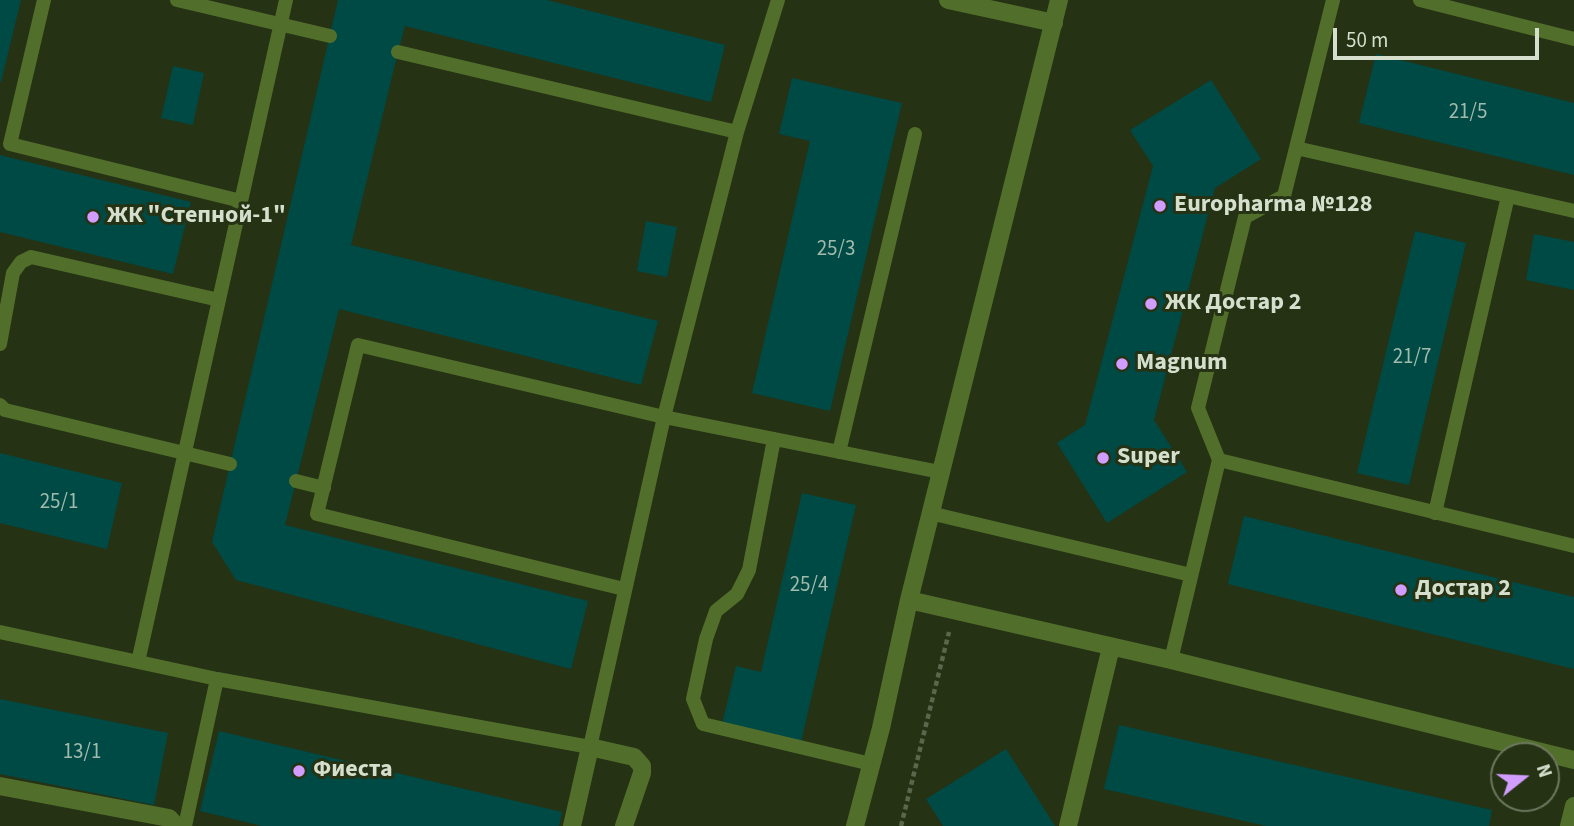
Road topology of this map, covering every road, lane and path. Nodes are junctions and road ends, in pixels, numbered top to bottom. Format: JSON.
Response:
{"nodes":[{"id":1,"x":44,"y":0,"type":"edge"},
{"id":2,"x":177,"y":0,"type":"edge"},
{"id":3,"x":286,"y":0,"type":"edge"},
{"id":4,"x":778,"y":0,"type":"edge"},
{"id":5,"x":948,"y":0,"type":"edge"},
{"id":6,"x":1059,"y":0,"type":"edge"},
{"id":7,"x":1333,"y":0,"type":"edge"},
{"id":8,"x":1420,"y":0,"type":"edge"},
{"id":9,"x":1054,"y":23,"type":"junction"},
{"id":10,"x":280,"y":24,"type":"junction"},
{"id":11,"x":330,"y":36,"type":"dead end"},
{"id":12,"x":1574,"y":39,"type":"edge"},
{"id":13,"x":398,"y":52,"type":"dead end"},
{"id":14,"x":737,"y":132,"type":"junction"},
{"id":15,"x":915,"y":134,"type":"dead end"},
{"id":16,"x":1296,"y":148,"type":"junction"},
{"id":17,"x":1508,"y":196,"type":"junction"},
{"id":18,"x":241,"y":201,"type":"junction"},
{"id":19,"x":1574,"y":211,"type":"edge"},
{"id":20,"x":219,"y":300,"type":"junction"},
{"id":21,"x":0,"y":344,"type":"edge"},
{"id":22,"x":0,"y":405,"type":"edge"},
{"id":23,"x":664,"y":417,"type":"junction"},
{"id":24,"x":775,"y":439,"type":"junction"},
{"id":25,"x":839,"y":452,"type":"junction"},
{"id":26,"x":185,"y":453,"type":"junction"},
{"id":27,"x":1219,"y":460,"type":"junction"},
{"id":28,"x":230,"y":464,"type":"dead end"},
{"id":29,"x":940,"y":472,"type":"junction"},
{"id":30,"x":296,"y":481,"type":"dead end"},
{"id":31,"x":324,"y":488,"type":"junction"},
{"id":32,"x":930,"y":513,"type":"junction"},
{"id":33,"x":1435,"y":513,"type":"junction"},
{"id":34,"x":1574,"y":546,"type":"edge"},
{"id":35,"x":1191,"y":575,"type":"junction"},
{"id":36,"x":624,"y":589,"type":"junction"},
{"id":37,"x":909,"y":600,"type":"junction"},
{"id":38,"x":954,"y":611,"type":"junction"},
{"id":39,"x":0,"y":632,"type":"edge"},
{"id":40,"x":1111,"y":647,"type":"junction"},
{"id":41,"x":1171,"y":660,"type":"junction"},
{"id":42,"x":138,"y":662,"type":"junction"},
{"id":43,"x":217,"y":679,"type":"junction"},
{"id":44,"x":590,"y":747,"type":"junction"},
{"id":45,"x":1574,"y":760,"type":"edge"},
{"id":46,"x":871,"y":764,"type":"junction"},
{"id":47,"x":0,"y":786,"type":"edge"},
{"id":48,"x":1574,"y":806,"type":"edge"},
{"id":49,"x":176,"y":826,"type":"edge"},
{"id":50,"x":185,"y":826,"type":"edge"},
{"id":51,"x":572,"y":826,"type":"edge"},
{"id":52,"x":624,"y":826,"type":"edge"},
{"id":53,"x":855,"y":826,"type":"edge"},
{"id":54,"x":901,"y":826,"type":"edge"},
{"id":55,"x":1070,"y":826,"type":"edge"},
{"id":56,"x":1569,"y":826,"type":"edge"}],
"edges":[{"from":1,"to":18,"type":"lane"},
{"from":2,"to":10,"type":"lane"},
{"from":3,"to":10,"type":"lane"},
{"from":4,"to":14,"type":"lane"},
{"from":5,"to":9,"type":"street"},
{"from":6,"to":9,"type":"street"},
{"from":7,"to":16,"type":"lane"},
{"from":8,"to":12,"type":"lane"},
{"from":9,"to":29,"type":"street"},
{"from":10,"to":11,"type":"lane"},
{"from":10,"to":18,"type":"lane"},
{"from":13,"to":14,"type":"lane"},
{"from":14,"to":23,"type":"lane"},
{"from":15,"to":25,"type":"lane"},
{"from":16,"to":17,"type":"lane"},
{"from":16,"to":27,"type":"lane"},
{"from":17,"to":19,"type":"lane"},
{"from":17,"to":33,"type":"lane"},
{"from":18,"to":20,"type":"lane"},
{"from":20,"to":21,"type":"lane"},
{"from":20,"to":26,"type":"lane"},
{"from":22,"to":26,"type":"lane"},
{"from":23,"to":24,"type":"lane"},
{"from":23,"to":31,"type":"lane"},
{"from":23,"to":36,"type":"lane"},
{"from":24,"to":25,"type":"lane"},
{"from":24,"to":46,"type":"lane"},
{"from":25,"to":29,"type":"lane"},
{"from":26,"to":28,"type":"lane"},
{"from":26,"to":42,"type":"lane"},
{"from":27,"to":33,"type":"lane"},
{"from":27,"to":35,"type":"lane"},
{"from":29,"to":32,"type":"street"},
{"from":30,"to":31,"type":"lane"},
{"from":31,"to":36,"type":"lane"},
{"from":32,"to":35,"type":"lane"},
{"from":32,"to":37,"type":"street"},
{"from":33,"to":34,"type":"lane"},
{"from":35,"to":41,"type":"lane"},
{"from":36,"to":44,"type":"lane"},
{"from":37,"to":38,"type":"street"},
{"from":37,"to":46,"type":"street"},
{"from":38,"to":40,"type":"street"},
{"from":38,"to":54,"type":"path"},
{"from":39,"to":42,"type":"lane"},
{"from":40,"to":41,"type":"street"},
{"from":40,"to":55,"type":"street"},
{"from":41,"to":45,"type":"street"},
{"from":42,"to":43,"type":"lane"},
{"from":43,"to":44,"type":"lane"},
{"from":43,"to":50,"type":"lane"},
{"from":44,"to":51,"type":"street"},
{"from":44,"to":52,"type":"street"},
{"from":46,"to":53,"type":"street"},
{"from":47,"to":49,"type":"street"},
{"from":48,"to":56,"type":"street"}]}
